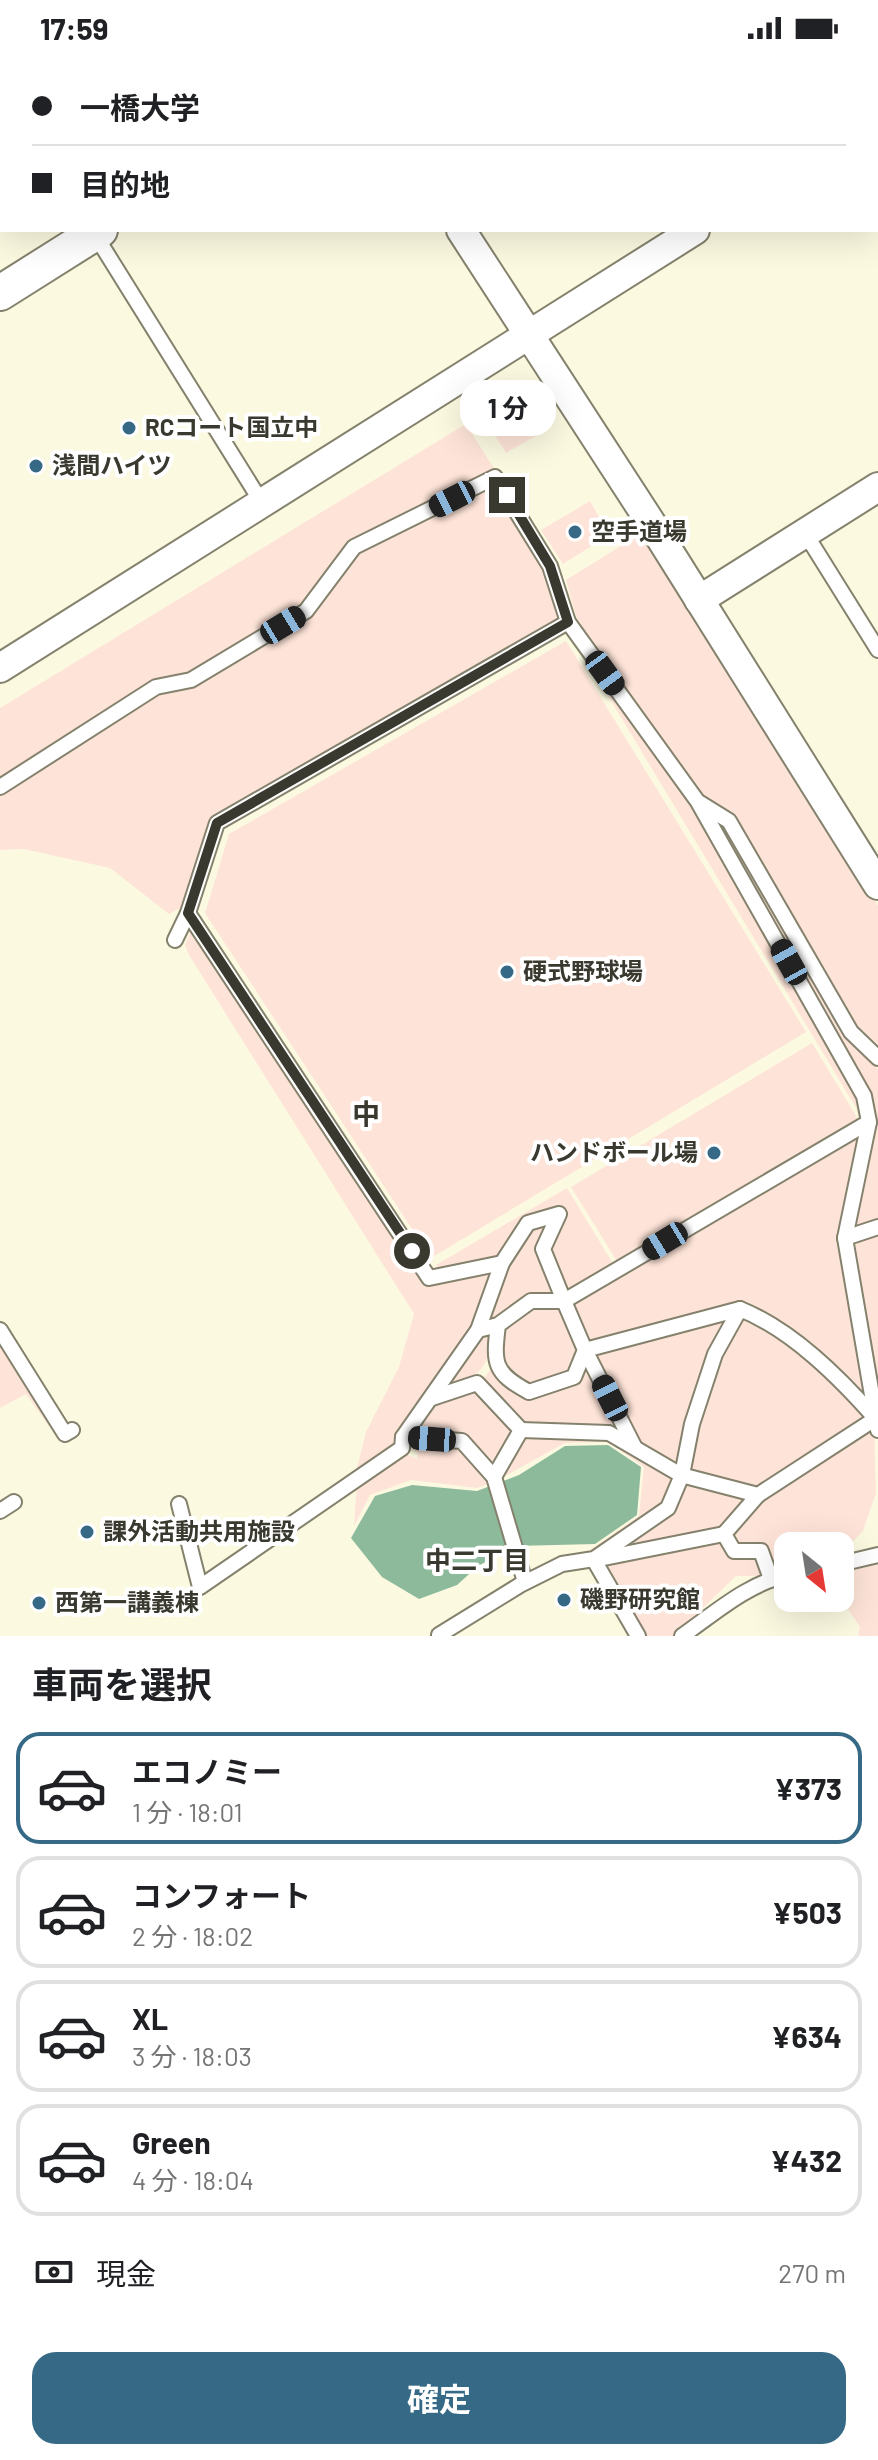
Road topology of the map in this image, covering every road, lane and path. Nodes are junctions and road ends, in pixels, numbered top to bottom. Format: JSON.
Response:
{"nodes":[{"id":1,"x":97,"y":232,"type":"edge"},
{"id":2,"x":462,"y":232,"type":"edge"},
{"id":3,"x":692,"y":232,"type":"edge"},
{"id":4,"x":0,"y":293,"type":"edge"},
{"id":5,"x":527,"y":336,"type":"junction"},
{"id":6,"x":878,"y":487,"type":"edge"},
{"id":7,"x":262,"y":503,"type":"junction"},
{"id":8,"x":805,"y":533,"type":"junction"},
{"id":9,"x":699,"y":600,"type":"junction"},
{"id":10,"x":568,"y":622,"type":"junction"},
{"id":11,"x":878,"y":650,"type":"edge"},
{"id":12,"x":0,"y":668,"type":"edge"},
{"id":13,"x":0,"y":787,"type":"edge"},
{"id":14,"x":698,"y":802,"type":"junction"},
{"id":15,"x":869,"y":852,"type":"edge"},
{"id":16,"x":878,"y":885,"type":"edge"},
{"id":17,"x":188,"y":913,"type":"junction"},
{"id":18,"x":175,"y":940,"type":"dead end"},
{"id":19,"x":878,"y":1058,"type":"edge"},
{"id":20,"x":869,"y":1122,"type":"junction"},
{"id":21,"x":878,"y":1227,"type":"edge"},
{"id":22,"x":845,"y":1238,"type":"junction"},
{"id":23,"x":502,"y":1263,"type":"junction"},
{"id":24,"x":564,"y":1301,"type":"junction"},
{"id":25,"x":740,"y":1309,"type":"junction"},
{"id":26,"x":498,"y":1325,"type":"junction"},
{"id":27,"x":0,"y":1330,"type":"edge"},
{"id":28,"x":478,"y":1330,"type":"junction"},
{"id":29,"x":585,"y":1350,"type":"junction"},
{"id":30,"x":493,"y":1358,"type":"junction"},
{"id":31,"x":477,"y":1383,"type":"junction"},
{"id":32,"x":432,"y":1398,"type":"junction"},
{"id":33,"x":877,"y":1422,"type":"edge"},
{"id":34,"x":72,"y":1430,"type":"dead end"},
{"id":35,"x":521,"y":1430,"type":"junction"},
{"id":36,"x":406,"y":1446,"type":"junction"},
{"id":37,"x":634,"y":1446,"type":"junction"},
{"id":38,"x":681,"y":1475,"type":"junction"},
{"id":39,"x":494,"y":1477,"type":"junction"},
{"id":40,"x":758,"y":1495,"type":"junction"},
{"id":41,"x":14,"y":1502,"type":"dead end"},
{"id":42,"x":179,"y":1504,"type":"dead end"},
{"id":43,"x":0,"y":1511,"type":"edge"},
{"id":44,"x":724,"y":1534,"type":"junction"},
{"id":45,"x":878,"y":1555,"type":"edge"},
{"id":46,"x":854,"y":1561,"type":"edge"},
{"id":47,"x":774,"y":1578,"type":"edge"},
{"id":48,"x":771,"y":1579,"type":"junction"},
{"id":49,"x":525,"y":1582,"type":"junction"},
{"id":50,"x":439,"y":1635,"type":"edge"},
{"id":51,"x":638,"y":1636,"type":"edge"},
{"id":52,"x":682,"y":1636,"type":"edge"}],
"edges":[{"from":1,"to":4,"type":"street"},
{"from":1,"to":7,"type":"lane"},
{"from":2,"to":5,"type":"street"},
{"from":3,"to":5,"type":"street"},
{"from":5,"to":7,"type":"street"},
{"from":5,"to":9,"type":"street"},
{"from":6,"to":8,"type":"street"},
{"from":7,"to":12,"type":"street"},
{"from":8,"to":9,"type":"street"},
{"from":8,"to":11,"type":"lane"},
{"from":9,"to":15,"type":"street"},
{"from":10,"to":13,"type":"lane"},
{"from":10,"to":14,"type":"lane"},
{"from":10,"to":17,"type":"lane"},
{"from":14,"to":19,"type":"lane"},
{"from":14,"to":20,"type":"lane"},
{"from":15,"to":16,"type":"street"},
{"from":17,"to":18,"type":"lane"},
{"from":17,"to":23,"type":"lane"},
{"from":20,"to":22,"type":"lane"},
{"from":20,"to":24,"type":"lane"},
{"from":21,"to":22,"type":"lane"},
{"from":22,"to":33,"type":"lane"},
{"from":23,"to":24,"type":"lane"},
{"from":23,"to":28,"type":"lane"},
{"from":24,"to":26,"type":"lane"},
{"from":24,"to":29,"type":"lane"},
{"from":25,"to":29,"type":"lane"},
{"from":25,"to":33,"type":"lane"},
{"from":25,"to":38,"type":"lane"},
{"from":26,"to":28,"type":"lane"},
{"from":26,"to":30,"type":"lane"},
{"from":27,"to":34,"type":"lane"},
{"from":28,"to":32,"type":"lane"},
{"from":29,"to":30,"type":"lane"},
{"from":29,"to":37,"type":"lane"},
{"from":30,"to":31,"type":"lane"},
{"from":31,"to":32,"type":"lane"},
{"from":31,"to":35,"type":"lane"},
{"from":32,"to":36,"type":"lane"},
{"from":33,"to":40,"type":"lane"},
{"from":35,"to":37,"type":"lane"},
{"from":35,"to":39,"type":"lane"},
{"from":36,"to":39,"type":"lane"},
{"from":36,"to":42,"type":"lane"},
{"from":37,"to":38,"type":"lane"},
{"from":38,"to":40,"type":"lane"},
{"from":38,"to":49,"type":"lane"},
{"from":39,"to":49,"type":"lane"},
{"from":40,"to":44,"type":"lane"},
{"from":41,"to":43,"type":"lane"},
{"from":44,"to":48,"type":"lane"},
{"from":44,"to":51,"type":"lane"},
{"from":45,"to":46,"type":"lane"},
{"from":47,"to":48,"type":"lane"},
{"from":48,"to":52,"type":"lane"},
{"from":49,"to":50,"type":"lane"}]}
